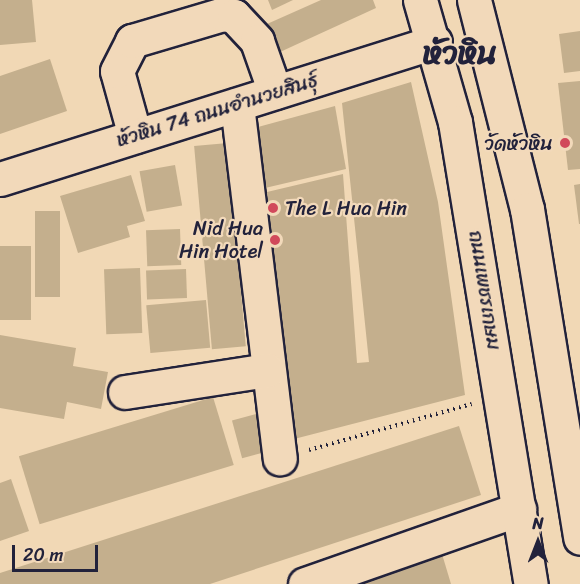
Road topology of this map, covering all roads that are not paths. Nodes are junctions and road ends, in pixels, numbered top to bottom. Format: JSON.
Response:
{"nodes":[{"id":1,"x":420,"y":0,"type":"edge"},
{"id":2,"x":478,"y":5,"type":"edge"},
{"id":3,"x":435,"y":42,"type":"junction"},
{"id":4,"x":274,"y":92,"type":"junction"},
{"id":5,"x":237,"y":105,"type":"junction"},
{"id":6,"x":135,"y":136,"type":"junction"},
{"id":7,"x":0,"y":178,"type":"edge"},
{"id":8,"x":267,"y":370,"type":"junction"},
{"id":9,"x":125,"y":392,"type":"dead end"},
{"id":10,"x":280,"y":458,"type":"road end"},
{"id":11,"x":575,"y":464,"type":"edge"},
{"id":12,"x":519,"y":509,"type":"junction"},
{"id":13,"x":580,"y":538,"type":"edge"},
{"id":14,"x":304,"y":584,"type":"edge"},
{"id":15,"x":531,"y":584,"type":"edge"}],
"edges":[{"from":1,"to":3,"type":"main road","name":"ถนนเพชรเกษม"},
{"from":2,"to":11,"type":"main road"},
{"from":3,"to":4,"type":"main road","name":"หัวหิน 74 ถนนอำนวยสินธุ์"},
{"from":3,"to":12,"type":"main road","name":"ถนนเพชรเกษม"},
{"from":4,"to":5,"type":"main road","name":"หัวหิน 74 ถนนอำนวยสินธุ์"},
{"from":4,"to":6,"type":"main road"},
{"from":5,"to":6,"type":"main road","name":"หัวหิน 74 ถนนอำนวยสินธุ์"},
{"from":5,"to":8,"type":"main road"},
{"from":6,"to":7,"type":"main road","name":"หัวหิน 74 ถนนอำนวยสินธุ์"},
{"from":8,"to":9,"type":"main road"},
{"from":8,"to":10,"type":"main road"},
{"from":11,"to":13,"type":"main road"},
{"from":12,"to":14,"type":"main road"},
{"from":12,"to":15,"type":"main road","name":"ถนนเพชรเกษม"}]}
